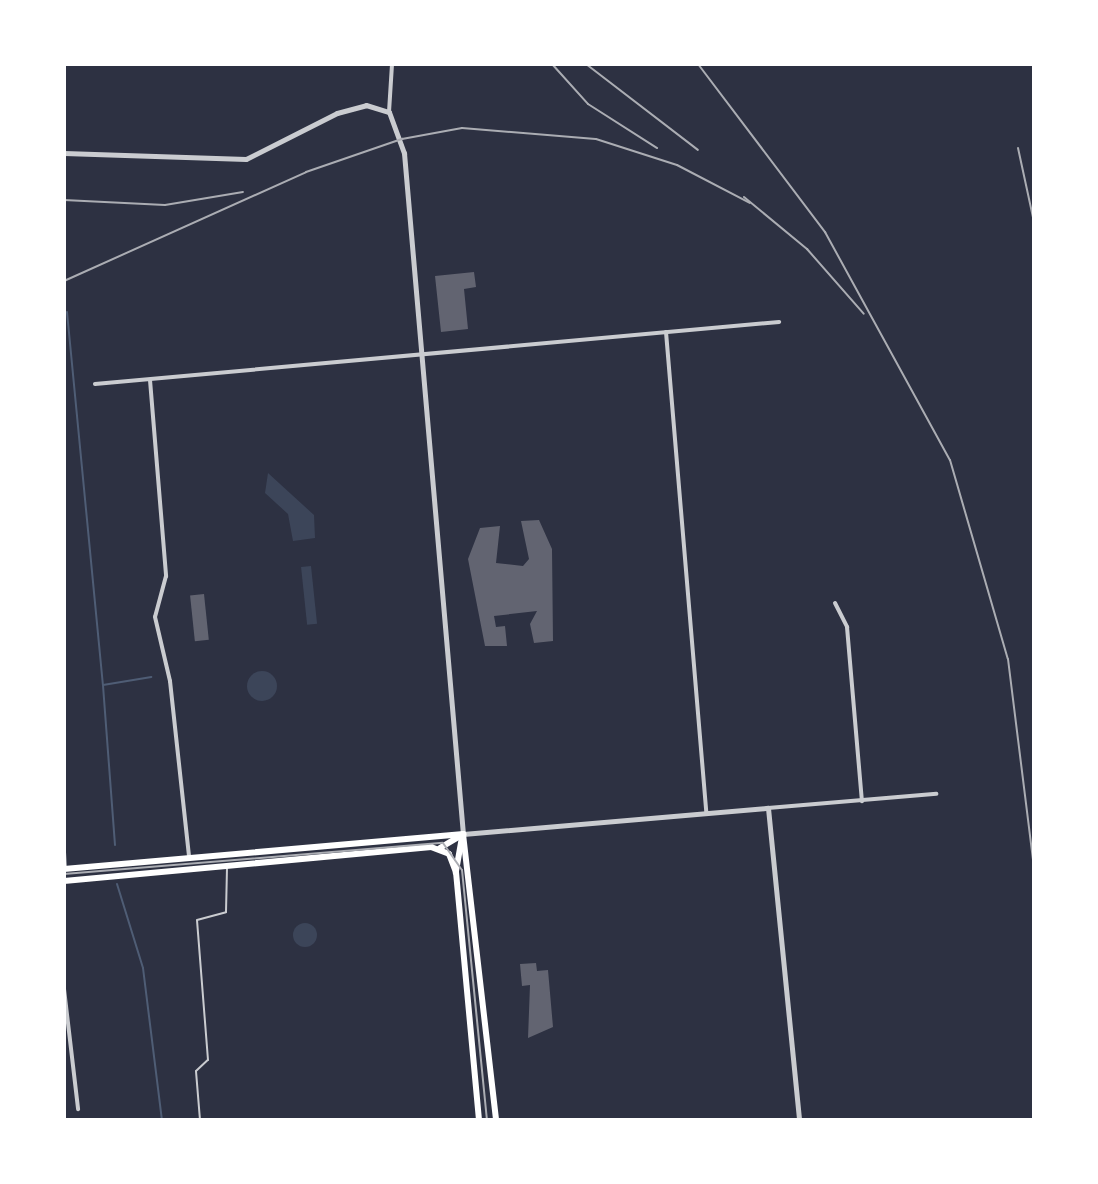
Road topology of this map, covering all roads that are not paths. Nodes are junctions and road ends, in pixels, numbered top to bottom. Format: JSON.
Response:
{"nodes":[{"id":1,"x":392,"y":64,"type":"edge"},
{"id":2,"x":389,"y":112,"type":"junction"},
{"id":3,"x":64,"y":153,"type":"edge"},
{"id":4,"x":779,"y":322,"type":"dead end"},
{"id":5,"x":666,"y":332,"type":"junction"},
{"id":6,"x":422,"y":357,"type":"junction"},
{"id":7,"x":150,"y":379,"type":"junction"},
{"id":8,"x":95,"y":384,"type":"dead end"},
{"id":9,"x":835,"y":603,"type":"dead end"},
{"id":10,"x":936,"y":794,"type":"dead end"},
{"id":11,"x":862,"y":801,"type":"junction"},
{"id":12,"x":768,"y":808,"type":"junction"},
{"id":13,"x":706,"y":813,"type":"junction"},
{"id":14,"x":463,"y":834,"type":"junction"},
{"id":15,"x":440,"y":848,"type":"junction"},
{"id":16,"x":64,"y":852,"type":"edge"},
{"id":17,"x":189,"y":857,"type":"junction"},
{"id":18,"x":227,"y":866,"type":"junction"},
{"id":19,"x":64,"y":869,"type":"edge"},
{"id":20,"x":456,"y":872,"type":"junction"},
{"id":21,"x":64,"y":881,"type":"edge"},
{"id":22,"x":64,"y":989,"type":"edge"},
{"id":23,"x":78,"y":1109,"type":"dead end"},
{"id":24,"x":200,"y":1120,"type":"edge"},
{"id":25,"x":479,"y":1120,"type":"edge"},
{"id":26,"x":496,"y":1120,"type":"edge"},
{"id":27,"x":799,"y":1120,"type":"edge"}],
"edges":[{"from":1,"to":2,"type":"street"},
{"from":2,"to":3,"type":"street"},
{"from":2,"to":6,"type":"street"},
{"from":4,"to":5,"type":"street"},
{"from":5,"to":6,"type":"street"},
{"from":5,"to":13,"type":"street"},
{"from":6,"to":7,"type":"street"},
{"from":6,"to":14,"type":"street"},
{"from":7,"to":8,"type":"street"},
{"from":7,"to":17,"type":"street"},
{"from":9,"to":11,"type":"street"},
{"from":10,"to":11,"type":"street"},
{"from":11,"to":12,"type":"street"},
{"from":12,"to":13,"type":"street"},
{"from":12,"to":27,"type":"street"},
{"from":13,"to":14,"type":"street"},
{"from":14,"to":15,"type":"main road"},
{"from":14,"to":17,"type":"main road"},
{"from":14,"to":20,"type":"main road"},
{"from":14,"to":26,"type":"main road"},
{"from":15,"to":18,"type":"main road"},
{"from":15,"to":20,"type":"main road"},
{"from":16,"to":19,"type":"street"},
{"from":17,"to":19,"type":"main road"},
{"from":18,"to":21,"type":"main road"},
{"from":18,"to":24,"type":"lane"},
{"from":20,"to":25,"type":"main road"},
{"from":22,"to":23,"type":"street"}]}
